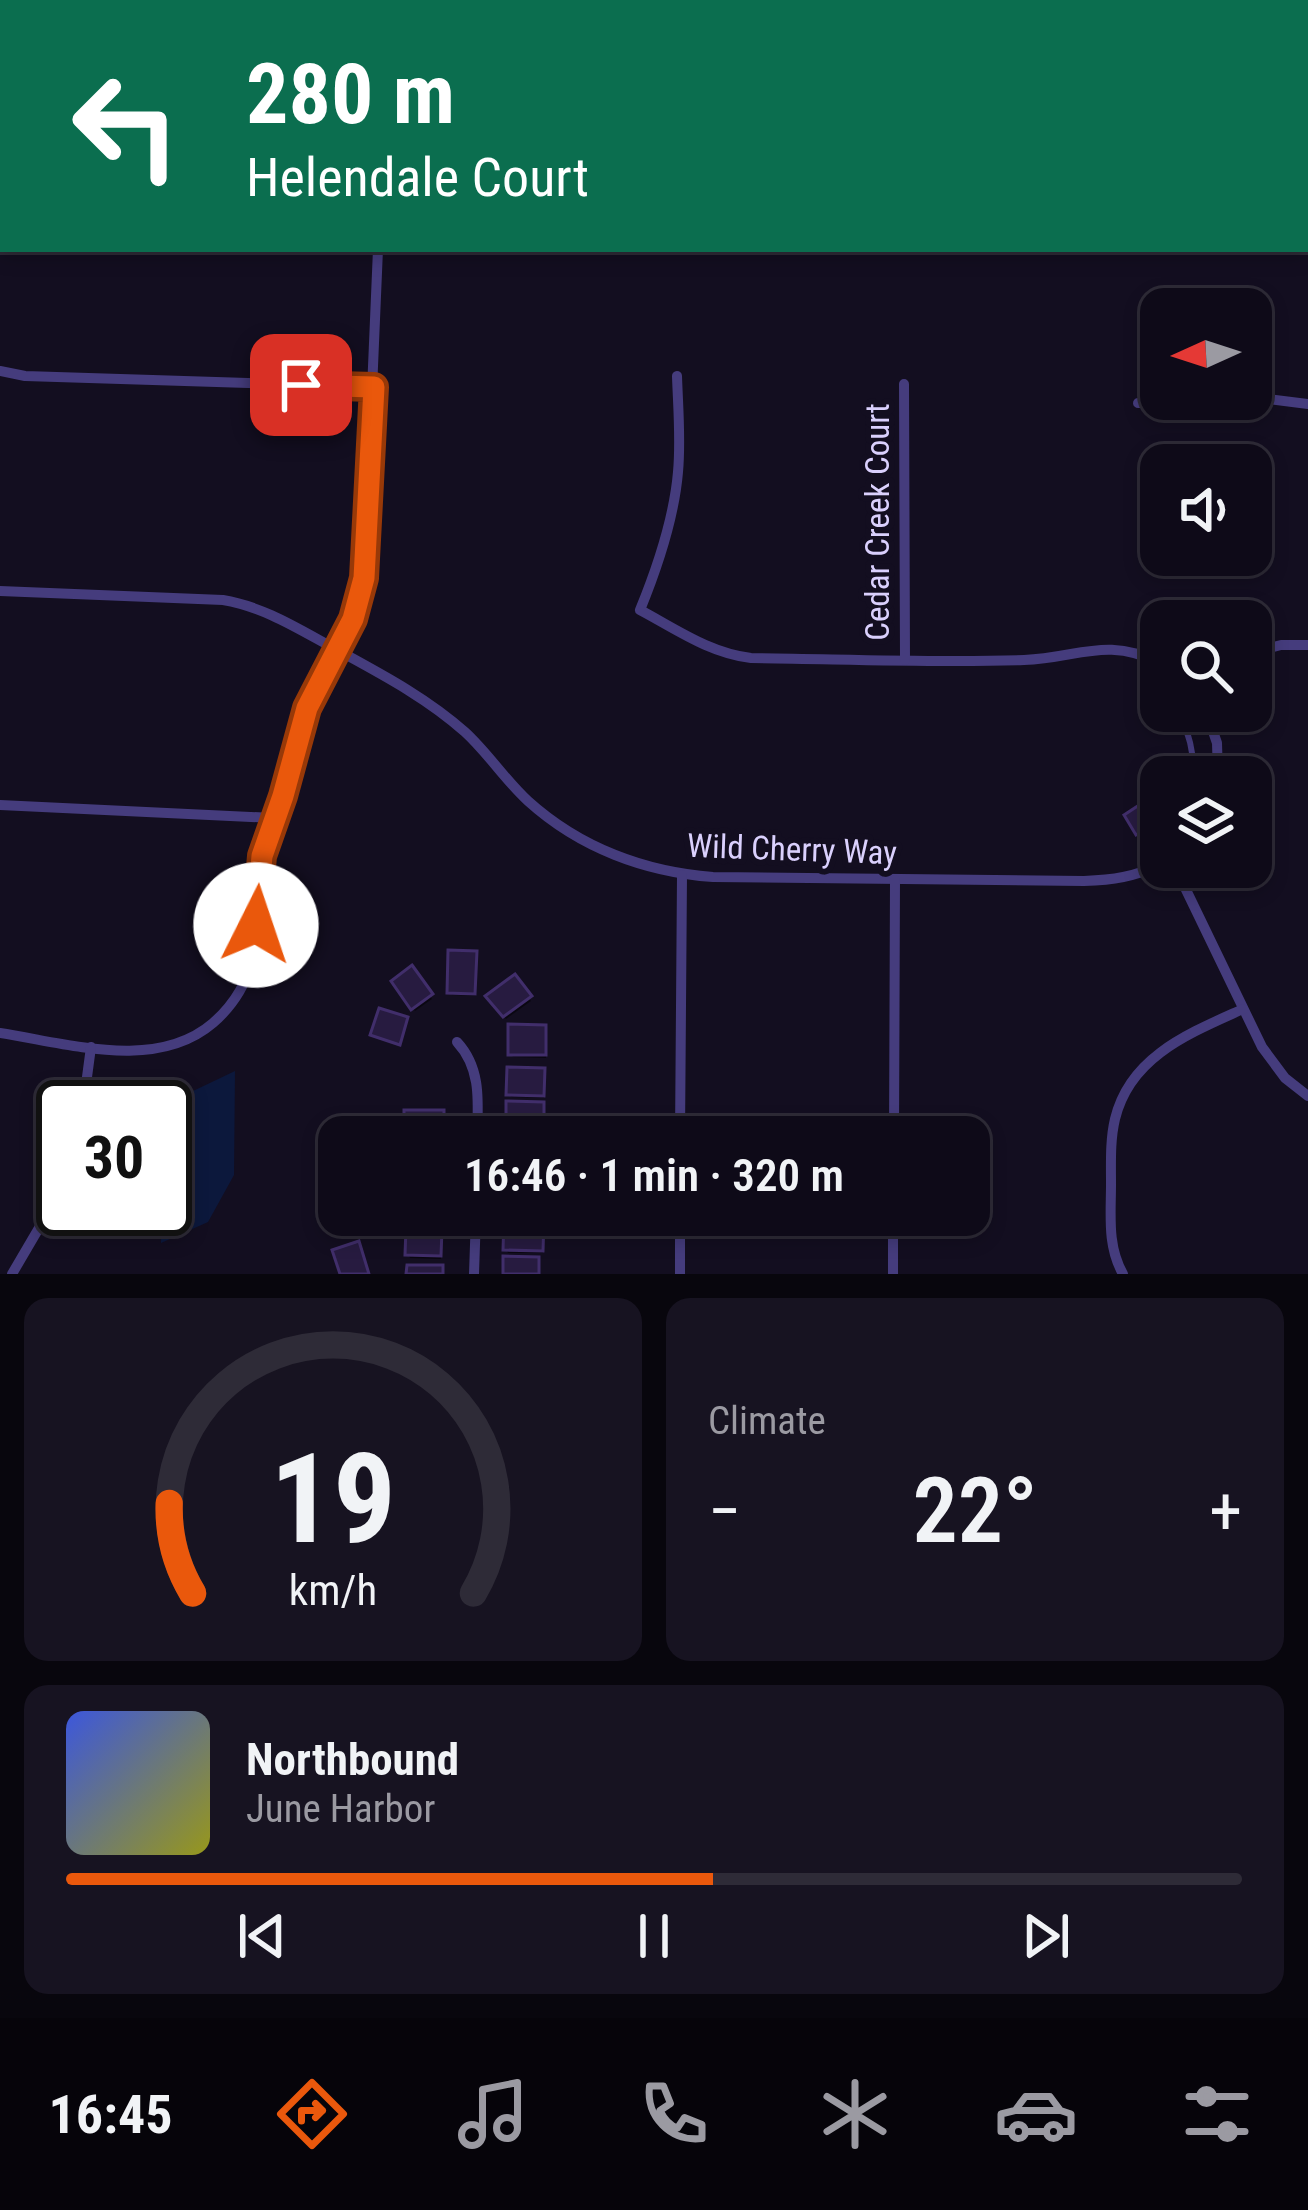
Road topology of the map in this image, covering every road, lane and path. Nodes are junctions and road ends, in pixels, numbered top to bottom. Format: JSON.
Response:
{"nodes":[{"id":1,"x":379,"y":252,"type":"edge"},
{"id":2,"x":0,"y":371,"type":"edge"},
{"id":3,"x":677,"y":376,"type":"dead end"},
{"id":4,"x":904,"y":384,"type":"dead end"},
{"id":5,"x":374,"y":387,"type":"junction"},
{"id":6,"x":1272,"y":400,"type":"edge"},
{"id":7,"x":1308,"y":404,"type":"edge"},
{"id":8,"x":0,"y":591,"type":"edge"},
{"id":9,"x":1308,"y":645,"type":"edge"},
{"id":10,"x":1272,"y":647,"type":"edge"},
{"id":11,"x":337,"y":650,"type":"junction"},
{"id":12,"x":1140,"y":655,"type":"edge"},
{"id":13,"x":905,"y":660,"type":"junction"},
{"id":14,"x":0,"y":805,"type":"edge"},
{"id":15,"x":273,"y":818,"type":"junction"},
{"id":16,"x":1140,"y":874,"type":"edge"},
{"id":17,"x":682,"y":875,"type":"junction"},
{"id":18,"x":895,"y":880,"type":"junction"},
{"id":19,"x":1185,"y":888,"type":"edge"},
{"id":20,"x":1243,"y":1009,"type":"junction"},
{"id":21,"x":0,"y":1033,"type":"edge"},
{"id":22,"x":457,"y":1042,"type":"dead end"},
{"id":23,"x":91,"y":1046,"type":"junction"},
{"id":24,"x":87,"y":1080,"type":"edge"},
{"id":25,"x":1308,"y":1096,"type":"edge"},
{"id":26,"x":477,"y":1116,"type":"edge"},
{"id":27,"x":680,"y":1116,"type":"edge"},
{"id":28,"x":894,"y":1116,"type":"edge"},
{"id":29,"x":36,"y":1233,"type":"edge"},
{"id":30,"x":475,"y":1236,"type":"edge"},
{"id":31,"x":680,"y":1236,"type":"edge"},
{"id":32,"x":893,"y":1236,"type":"edge"},
{"id":33,"x":12,"y":1274,"type":"edge"},
{"id":34,"x":474,"y":1274,"type":"edge"},
{"id":35,"x":680,"y":1274,"type":"edge"},
{"id":36,"x":893,"y":1274,"type":"edge"},
{"id":37,"x":1123,"y":1274,"type":"edge"}],
"edges":[{"from":1,"to":5,"type":"street"},
{"from":2,"to":5,"type":"street"},
{"from":3,"to":13,"type":"street"},
{"from":4,"to":13,"type":"street","name":"Cedar Creek Court"},
{"from":5,"to":11,"type":"street"},
{"from":6,"to":7,"type":"street"},
{"from":8,"to":11,"type":"street","name":"Wild Cherry Way"},
{"from":9,"to":10,"type":"street"},
{"from":11,"to":15,"type":"street"},
{"from":11,"to":17,"type":"street","name":"Wild Cherry Way"},
{"from":12,"to":13,"type":"street"},
{"from":14,"to":15,"type":"street"},
{"from":15,"to":23,"type":"street"},
{"from":16,"to":18,"type":"street","name":"Wild Cherry Way"},
{"from":17,"to":18,"type":"street","name":"Wild Cherry Way"},
{"from":17,"to":27,"type":"street"},
{"from":18,"to":28,"type":"street"},
{"from":19,"to":20,"type":"street"},
{"from":20,"to":25,"type":"street"},
{"from":20,"to":37,"type":"street"},
{"from":21,"to":23,"type":"street"},
{"from":22,"to":26,"type":"street"},
{"from":23,"to":24,"type":"street"},
{"from":29,"to":33,"type":"street"},
{"from":30,"to":34,"type":"street"},
{"from":31,"to":35,"type":"street"},
{"from":32,"to":36,"type":"street"}]}
